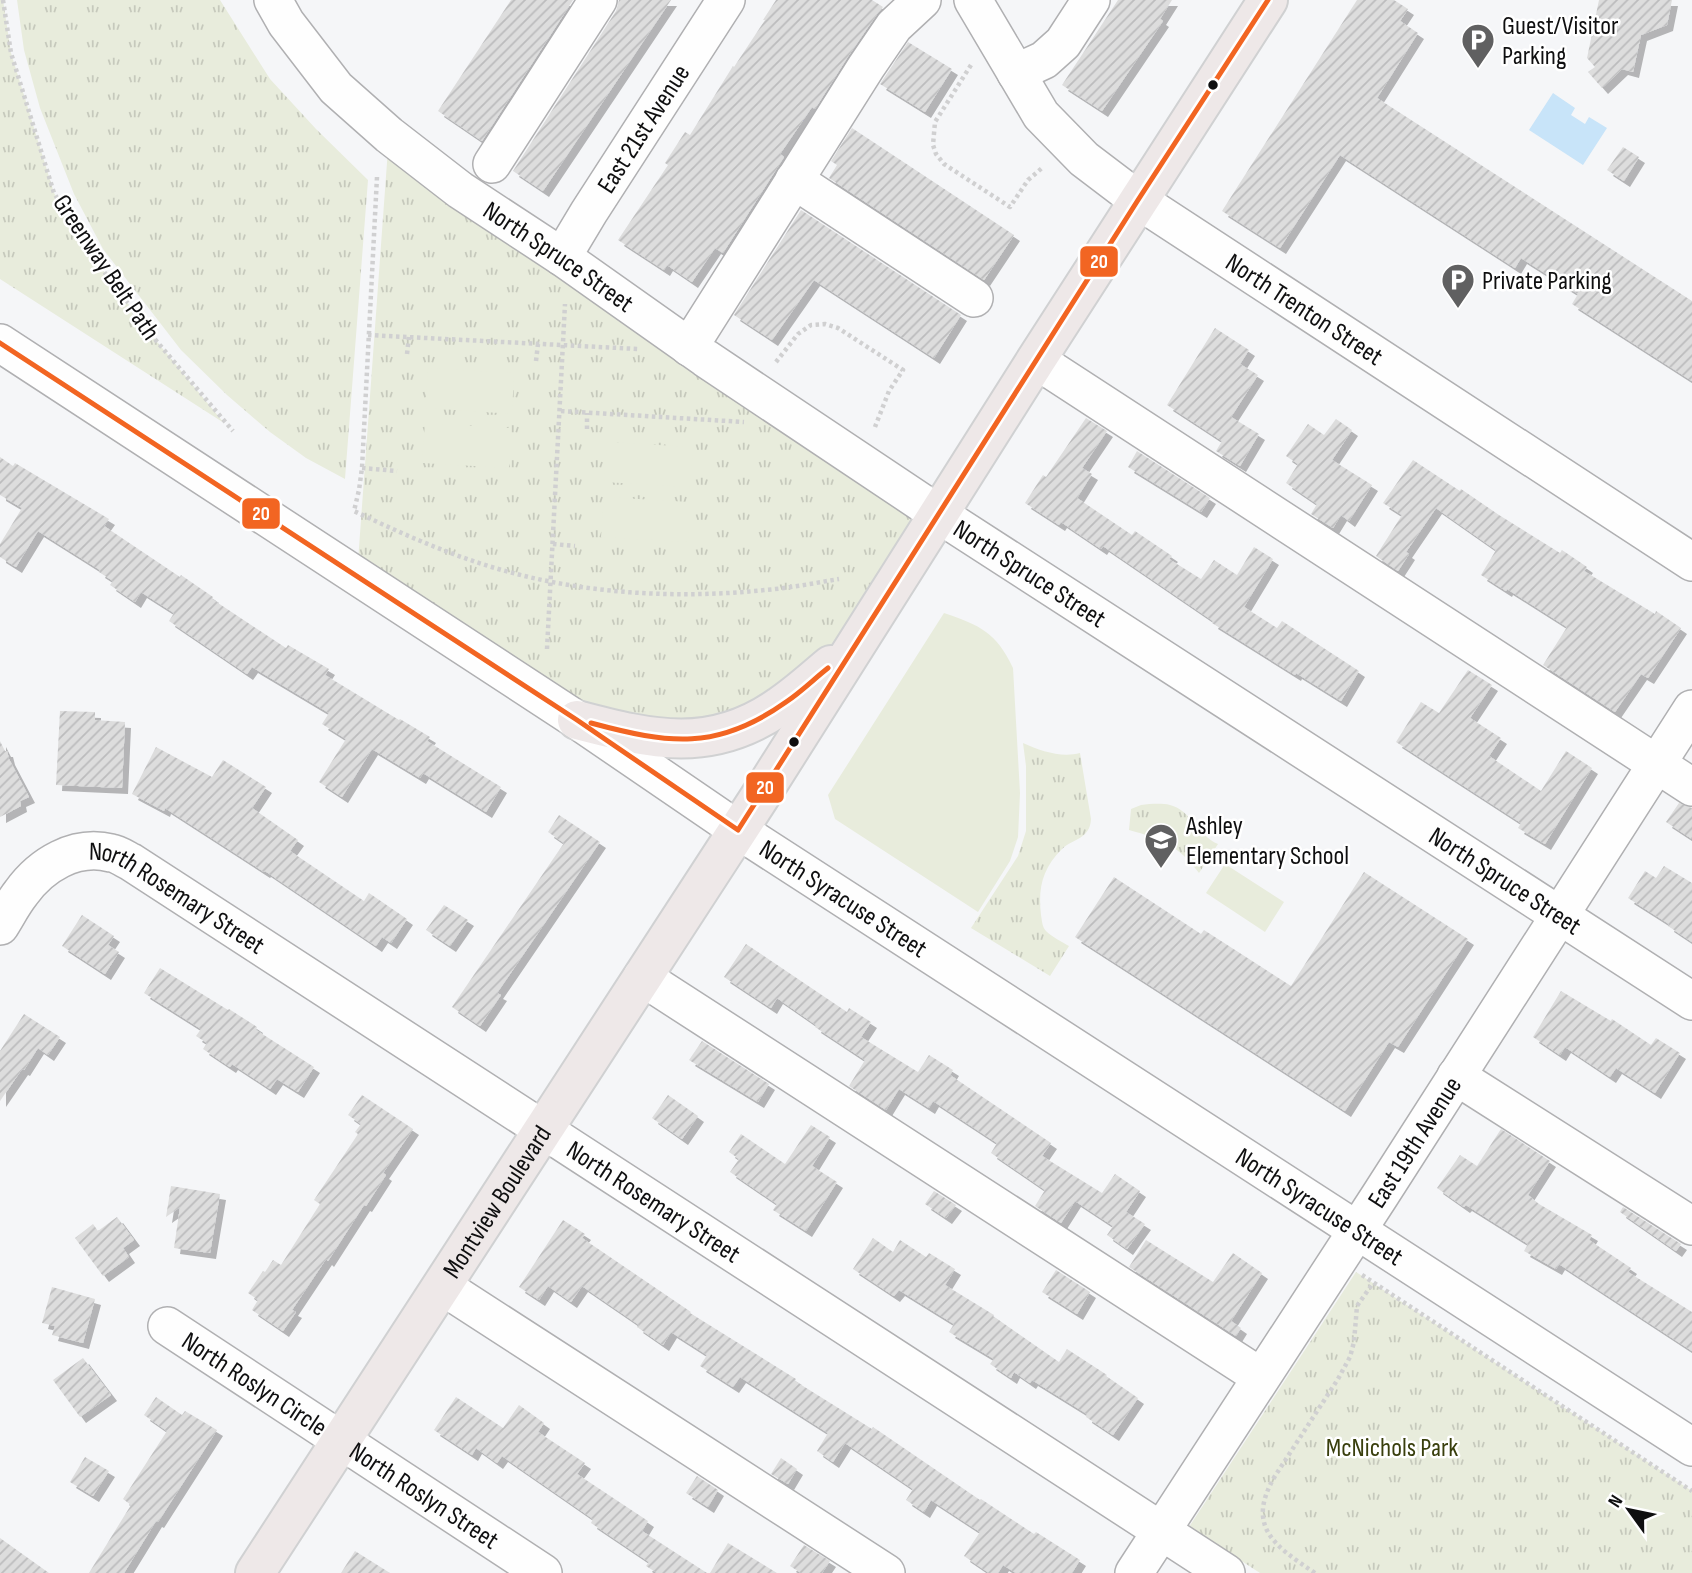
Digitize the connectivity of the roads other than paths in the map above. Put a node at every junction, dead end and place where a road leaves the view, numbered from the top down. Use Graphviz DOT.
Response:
graph roads {
  1 [pos="273,0"];
  2 [pos="598,0"];
  3 [pos="726,0"];
  4 [pos="922,0"];
  5 [pos="973,0"];
  6 [pos="1091,0"];
  7 [pos="1268,0"];
  8 [pos="1016,73"];
  9 [pos="492,164"];
  10 [pos="794,180"];
  11 [pos="1138,200"];
  12 [pos="562,257"];
  13 [pos="974,298"];
  14 [pos="0,343"];
  15 [pos="689,347"];
  16 [pos="1036,360"];
  17 [pos="940,515"];
  18 [pos="1692,562"];
  19 [pos="857,644"];
  20 [pos="1692,709"];
  21 [pos="578,720"];
  22 [pos="1656,764"];
  23 [pos="1692,787"];
  24 [pos="738,830"];
  25 [pos="1560,915"];
  26 [pos="0,926"];
  27 [pos="642,977"];
  28 [pos="1692,1002"];
  29 [pos="1456,1076"];
  30 [pos="542,1130"];
  31 [pos="1692,1226"];
  32 [pos="1357,1229"];
  33 [pos="442,1286"];
  34 [pos="167,1326"];
  35 [pos="1261,1377"];
  36 [pos="341,1441"];
  37 [pos="1692,1447"];
  38 [pos="1161,1531"];
  39 [pos="255,1573"];
  40 [pos="543,1573"];
  41 [pos="886,1573"];
  42 [pos="1134,1573"];
  43 [pos="1226,1573"];
  1 -- 12 [label="street, North Spruce Street"];
  2 -- 9 [label="street"];
  3 -- 12 [label="street, East 21st Avenue"];
  4 -- 10 [label="street"];
  5 -- 8 [label="street, North Trenton Street"];
  6 -- 8 [label="street"];
  7 -- 11 [label="main road, Montview Boulevard"];
  8 -- 11 [label="street, North Trenton Street"];
  10 -- 13 [label="street"];
  10 -- 15 [label="street"];
  11 -- 16 [label="main road, Montview Boulevard"];
  11 -- 18 [label="street, North Trenton Street"];
  12 -- 15 [label="street, North Spruce Street"];
  14 -- 21 [label="street, North Syracuse Street"];
  15 -- 17 [label="street, North Spruce Street"];
  16 -- 17 [label="main road, Montview Boulevard"];
  16 -- 22 [label="street"];
  17 -- 19 [label="main road, Montview Boulevard"];
  17 -- 25 [label="street, North Spruce Street"];
  19 -- 21 [label="main road"];
  19 -- 24 [label="main road, Montview Boulevard"];
  20 -- 22 [label="street, East 19th Avenue"];
  21 -- 24 [label="street, North Syracuse Street"];
  22 -- 23 [label="street"];
  22 -- 25 [label="street, East 19th Avenue"];
  24 -- 27 [label="main road, Montview Boulevard"];
  24 -- 32 [label="street, North Syracuse Street"];
  25 -- 28 [label="street, North Spruce Street"];
  25 -- 29 [label="street, East 19th Avenue"];
  26 -- 30 [label="street, North Rosemary Street"];
  27 -- 30 [label="main road, Montview Boulevard"];
  27 -- 35 [label="street"];
  29 -- 31 [label="street"];
  29 -- 32 [label="street, East 19th Avenue"];
  30 -- 33 [label="main road, Montview Boulevard"];
  30 -- 38 [label="street, North Rosemary Street"];
  32 -- 35 [label="street, East 19th Avenue"];
  32 -- 37 [label="street, North Syracuse Street"];
  33 -- 36 [label="main road, Montview Boulevard"];
  33 -- 41 [label="street"];
  34 -- 36 [label="street, North Roslyn Circle"];
  35 -- 38 [label="street, East 19th Avenue"];
  36 -- 39 [label="main road, Montview Boulevard"];
  36 -- 40 [label="street, North Roslyn Street"];
  38 -- 42 [label="street, East 19th Avenue"];
  38 -- 43 [label="street, North Rosemary Street"];
}
